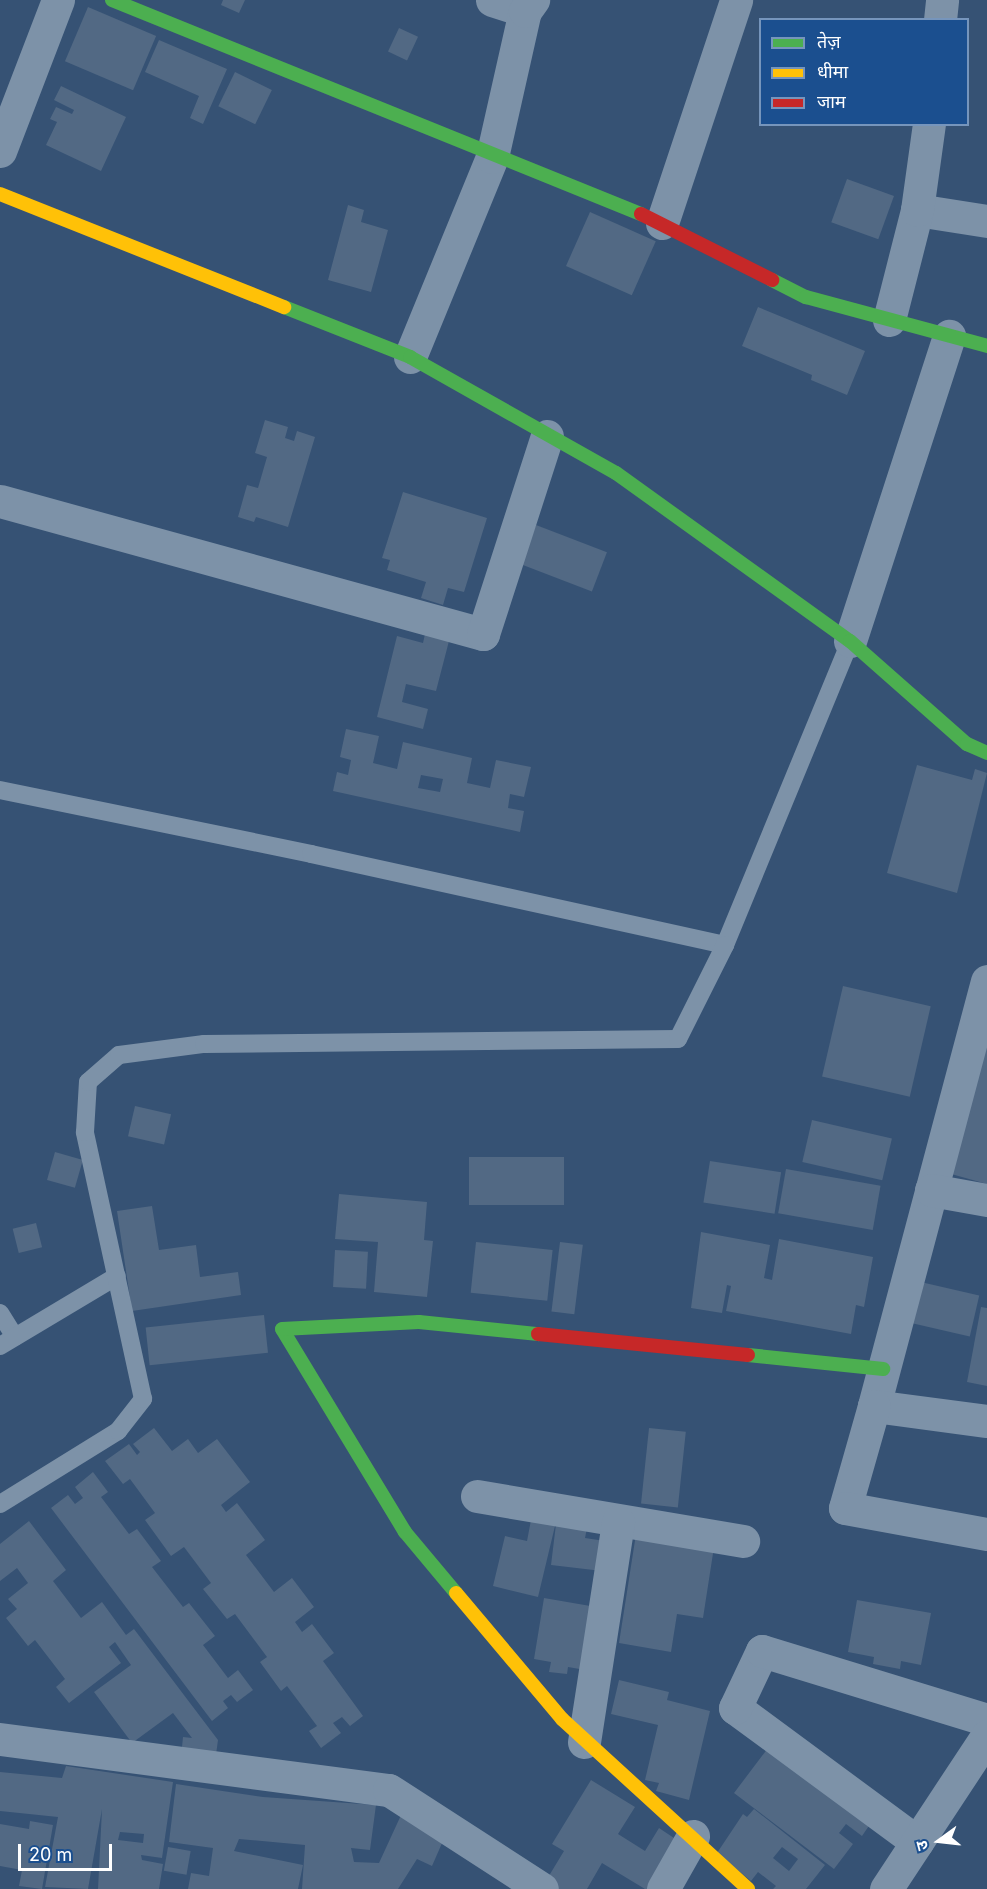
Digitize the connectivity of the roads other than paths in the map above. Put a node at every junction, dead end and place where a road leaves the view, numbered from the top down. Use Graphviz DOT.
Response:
graph roads {
  1 [pos="58,0"];
  2 [pos="112,0"];
  3 [pos="492,0"];
  4 [pos="736,0"];
  5 [pos="942,0"];
  6 [pos="529,6"];
  7 [pos="940,18"];
  8 [pos="929,126"];
  9 [pos="0,151"];
  10 [pos="492,157"];
  11 [pos="0,194"];
  12 [pos="917,210"];
  13 [pos="987,221"];
  14 [pos="662,223"];
  15 [pos="889,320"];
  16 [pos="949,336"];
  17 [pos="987,346"];
  18 [pos="410,357"];
  19 [pos="547,436"];
  20 [pos="0,501"];
  21 [pos="850,641"];
  22 [pos="987,753"];
  23 [pos="0,790"];
  24 [pos="725,945"];
  25 [pos="987,981"];
  26 [pos="931,1190"];
  27 [pos="987,1200"];
  28 [pos="117,1276"];
  29 [pos="0,1313"];
  30 [pos="8,1341"];
  31 [pos="884,1369"];
  32 [pos="874,1406"];
  33 [pos="987,1421"];
  34 [pos="477,1496"];
  35 [pos="0,1504"];
  36 [pos="618,1522"];
  37 [pos="987,1534"];
  38 [pos="743,1541"];
  39 [pos="987,1720"];
  40 [pos="987,1736"];
  41 [pos="0,1739"];
  42 [pos="584,1742"];
  43 [pos="693,1836"];
  44 [pos="917,1842"];
  45 [pos="542,1889"];
  46 [pos="663,1889"];
  47 [pos="748,1889"];
  48 [pos="886,1889"];
  1 -- 9 [label="street"];
  2 -- 10 [label="street"];
  3 -- 6 [label="street"];
  4 -- 14 [label="street"];
  5 -- 7 [label="street"];
  6 -- 10 [label="street"];
  8 -- 12 [label="street"];
  10 -- 14 [label="street"];
  10 -- 18 [label="street"];
  11 -- 18 [label="street"];
  12 -- 13 [label="street"];
  12 -- 15 [label="street"];
  14 -- 15 [label="street"];
  15 -- 16 [label="street"];
  16 -- 17 [label="street"];
  16 -- 21 [label="street"];
  18 -- 19 [label="street"];
  19 -- 20 [label="street"];
  19 -- 21 [label="street"];
  21 -- 22 [label="street"];
  21 -- 24 [label="lane"];
  23 -- 24 [label="lane"];
  24 -- 28 [label="lane"];
  25 -- 26 [label="street"];
  26 -- 27 [label="street"];
  26 -- 31 [label="street"];
  28 -- 30 [label="lane"];
  28 -- 35 [label="lane"];
  29 -- 30 [label="lane"];
  31 -- 32 [label="street"];
  31 -- 42 [label="street"];
  32 -- 33 [label="street"];
  32 -- 37 [label="street"];
  34 -- 36 [label="street"];
  36 -- 38 [label="street"];
  36 -- 42 [label="street"];
  39 -- 44 [label="street"];
  40 -- 44 [label="street"];
  41 -- 45 [label="street"];
  42 -- 43 [label="street"];
  43 -- 46 [label="street"];
  43 -- 47 [label="street"];
  44 -- 48 [label="street"];
}
